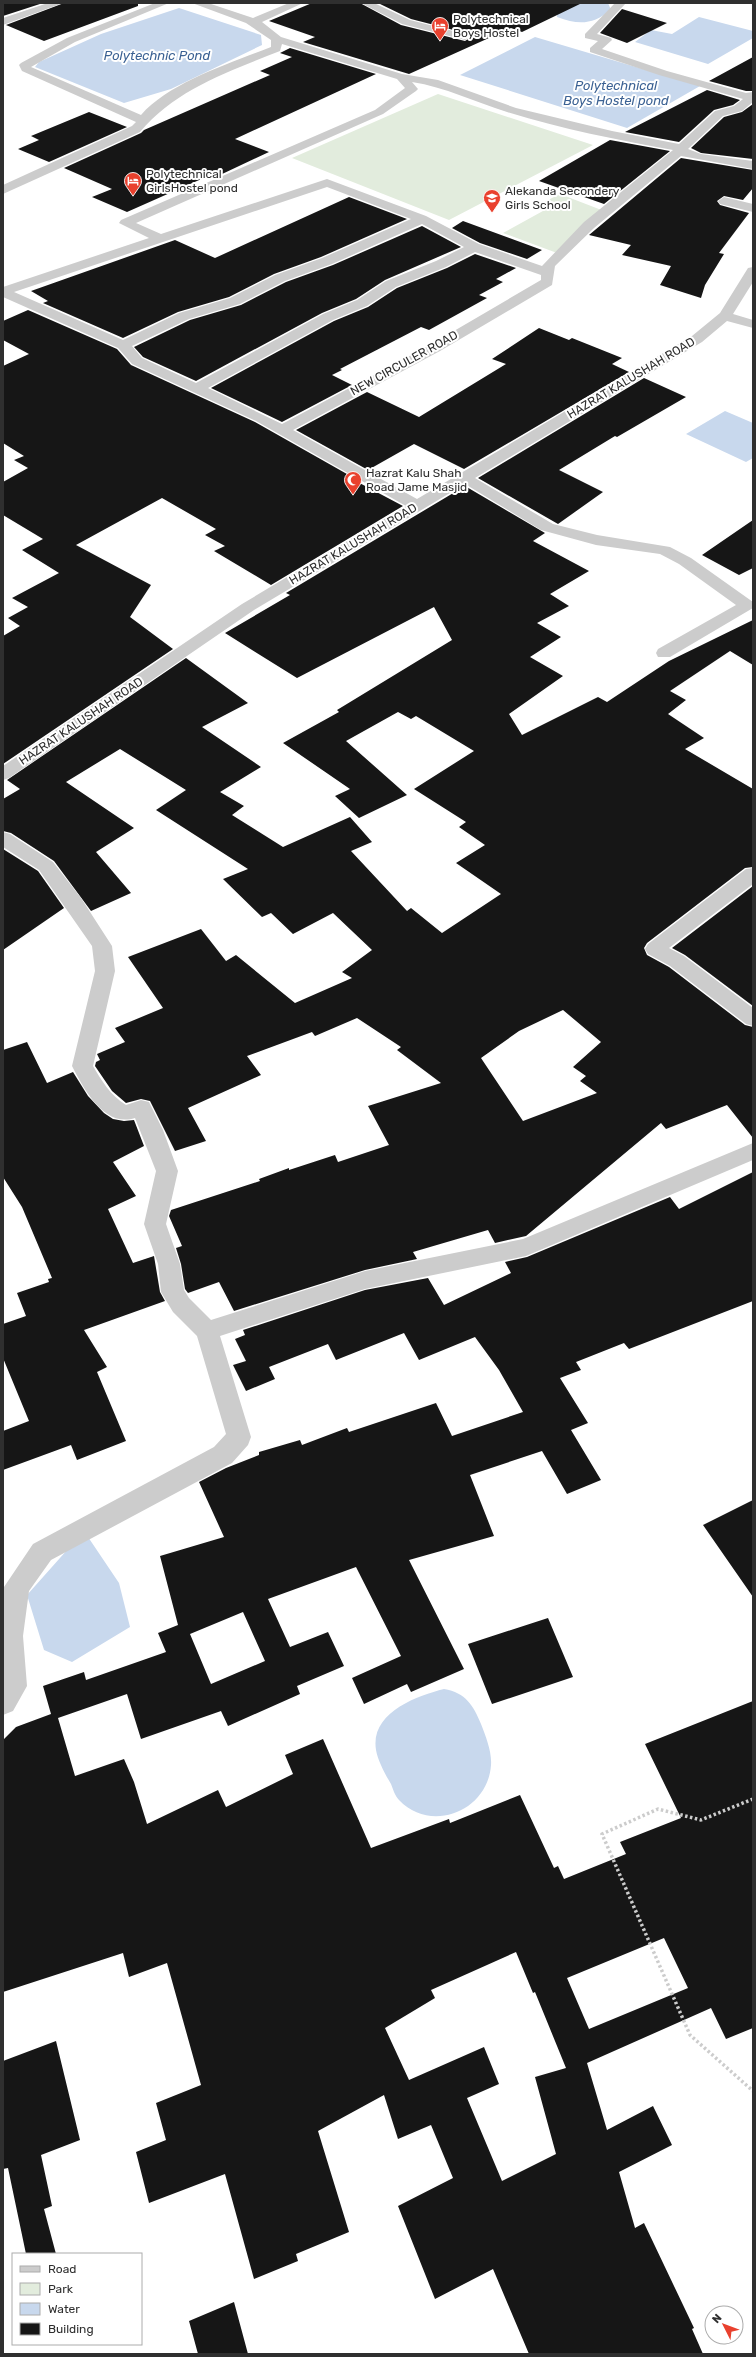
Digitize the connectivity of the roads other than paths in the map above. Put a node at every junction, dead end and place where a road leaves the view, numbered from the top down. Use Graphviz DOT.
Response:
graph roads {
  1 [pos="58,3"];
  2 [pos="164,3"];
  3 [pos="197,3"];
  4 [pos="298,3"];
  5 [pos="366,3"];
  6 [pos="621,3"];
  7 [pos="3,22"];
  8 [pos="253,22"];
  9 [pos="465,38"];
  10 [pos="277,39"];
  11 [pos="401,77"];
  12 [pos="749,96"];
  13 [pos="142,120"];
  14 [pos="681,148"];
  15 [pos="753,166"];
  16 [pos="3,190"];
  17 [pos="724,201"];
  18 [pos="753,208"];
  19 [pos="422,219"];
  20 [pos="160,238"];
  21 [pos="474,247"];
  22 [pos="753,271"];
  23 [pos="549,273"];
  24 [pos="3,291"];
  25 [pos="725,316"];
  26 [pos="753,324"];
  27 [pos="123,345"];
  28 [pos="197,388"];
  29 [pos="282,430"];
  30 [pos="465,478"];
  31 [pos="418,506"];
  32 [pos="750,607"];
  33 [pos="664,653"];
  34 [pos="3,774"];
  35 [pos="3,838"];
  36 [pos="753,874"];
  37 [pos="753,1019"];
  38 [pos="753,1151"];
  39 [pos="207,1331"];
  40 [pos="3,1702"];
  1 -- 7 [label="street"];
  2 -- 13 [label="street"];
  3 -- 8 [label="street"];
  4 -- 8 [label="street"];
  5 -- 9 [label="street"];
  6 -- 12 [label="street"];
  8 -- 10 [label="street"];
  10 -- 11 [label="street"];
  10 -- 13 [label="street"];
  11 -- 14 [label="street"];
  11 -- 20 [label="street"];
  12 -- 14 [label="street, NEW CIRCULER ROAD"];
  13 -- 16 [label="street"];
  14 -- 15 [label="street"];
  14 -- 23 [label="street, NEW CIRCULER ROAD"];
  17 -- 18 [label="street"];
  19 -- 20 [label="street"];
  19 -- 21 [label="street"];
  19 -- 27 [label="street"];
  20 -- 24 [label="street"];
  21 -- 23 [label="street"];
  21 -- 28 [label="street"];
  22 -- 25 [label="street, HAZRAT KALUSHAH ROAD"];
  23 -- 29 [label="street, NEW CIRCULER ROAD"];
  24 -- 27 [label="street"];
  25 -- 26 [label="street"];
  25 -- 30 [label="street, HAZRAT KALUSHAH ROAD"];
  27 -- 28 [label="street"];
  28 -- 29 [label="street"];
  29 -- 31 [label="street"];
  30 -- 31 [label="street, HAZRAT KALUSHAH ROAD"];
  30 -- 32 [label="street"];
  31 -- 34 [label="street, HAZRAT KALUSHAH ROAD"];
  32 -- 33 [label="street"];
  35 -- 39 [label="street"];
  36 -- 37 [label="street"];
  38 -- 39 [label="street"];
  39 -- 40 [label="street"];
}
